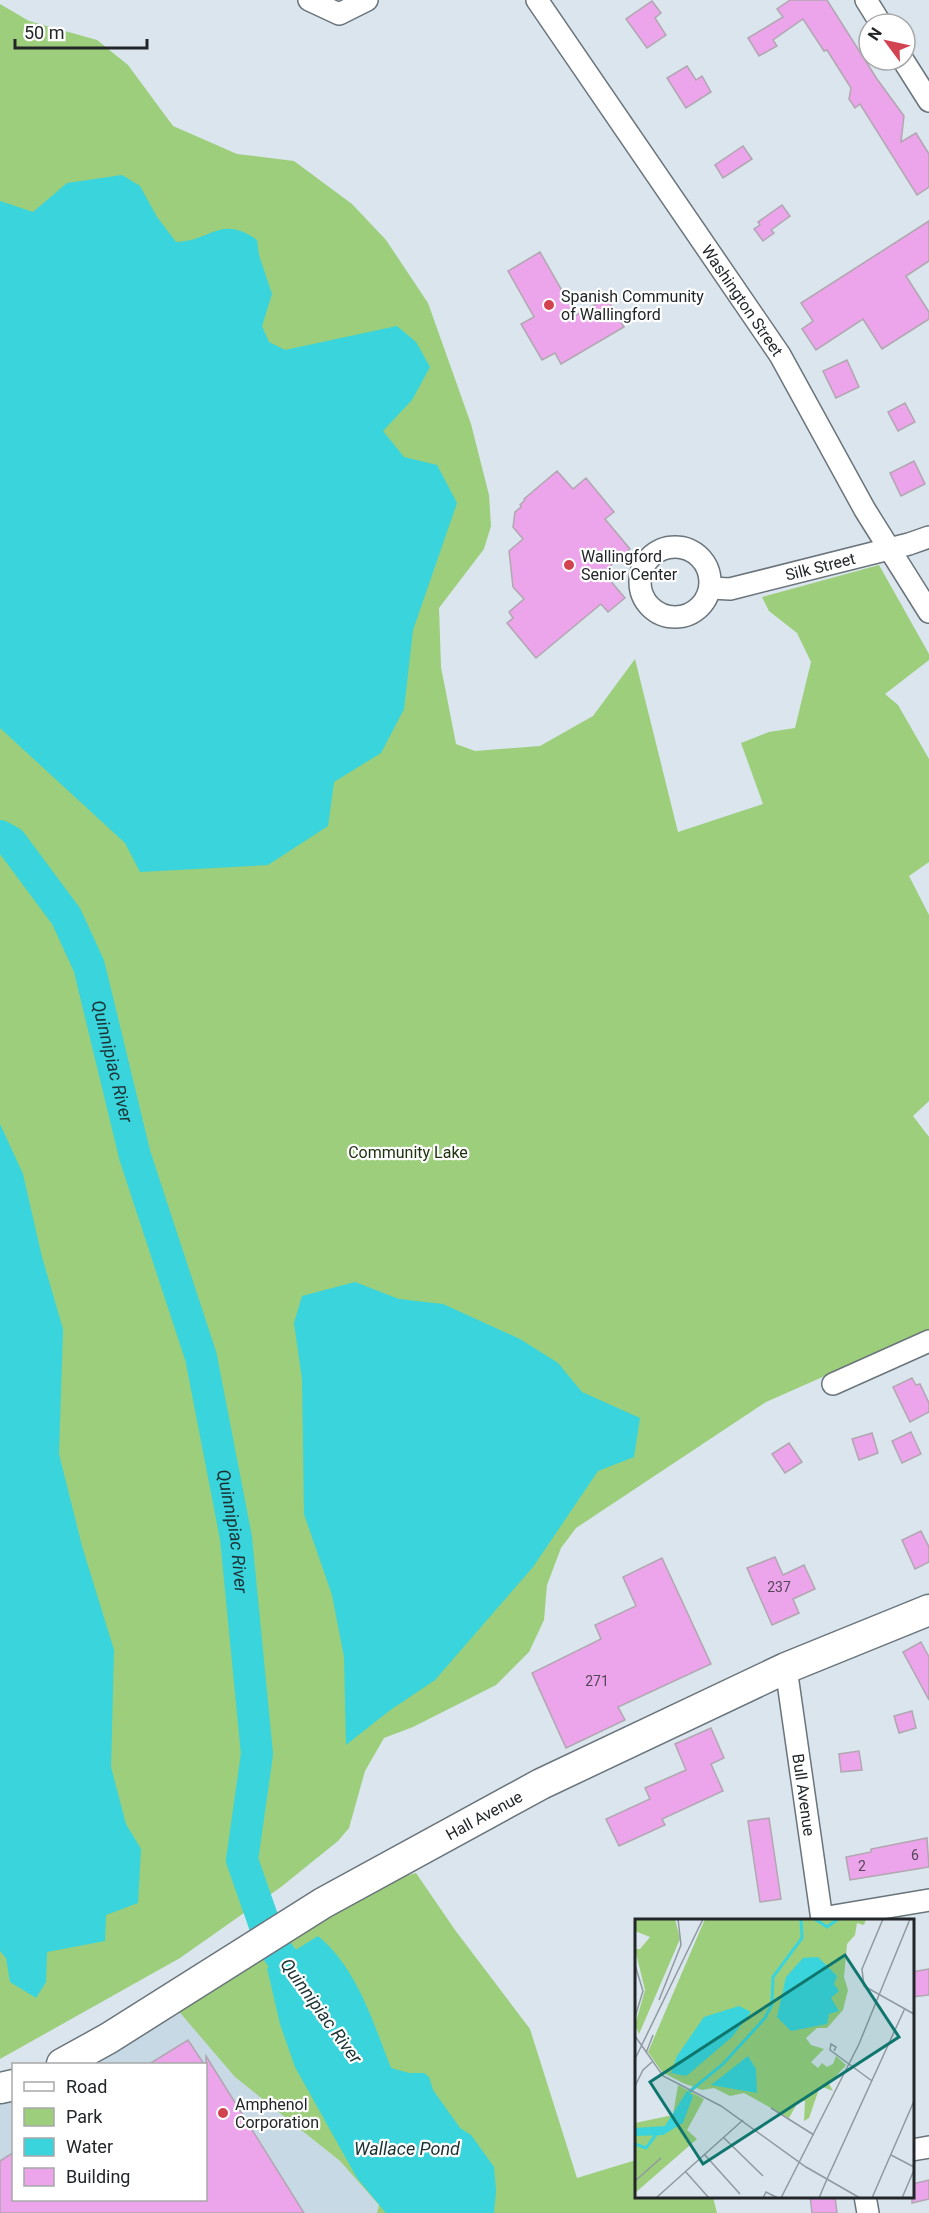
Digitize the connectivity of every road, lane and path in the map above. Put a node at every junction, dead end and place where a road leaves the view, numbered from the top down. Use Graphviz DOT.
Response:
graph roads {
  1 [pos="309,0"];
  2 [pos="367,0"];
  3 [pos="537,0"];
  4 [pos="911,72"];
  5 [pos="929,101"];
  6 [pos="929,537"];
  7 [pos="890,549"];
  8 [pos="711,588"];
  9 [pos="929,612"];
  10 [pos="929,1341"];
  11 [pos="833,1384"];
  12 [pos="929,1610"];
  13 [pos="786,1668"];
  14 [pos="929,1900"];
  15 [pos="822,1919"];
  16 [pos="64,2063"];
  17 [pos="929,2147"];
  18 [pos="914,2150"];
  19 [pos="865,2198"];
  20 [pos="868,2213"];
  1 -- 2 [label="street"];
  3 -- 7 [label="street, Washington Street"];
  4 -- 5 [label="street"];
  6 -- 7 [label="street, Silk Street"];
  7 -- 8 [label="street, Silk Street"];
  7 -- 9 [label="street, Washington Street"];
  10 -- 11 [label="street"];
  12 -- 13 [label="main road, Hall Avenue"];
  13 -- 15 [label="street, Bull Avenue"];
  13 -- 16 [label="main road, Hall Avenue"];
  14 -- 15 [label="street"];
  17 -- 18 [label="street"];
  19 -- 20 [label="street"];
}
